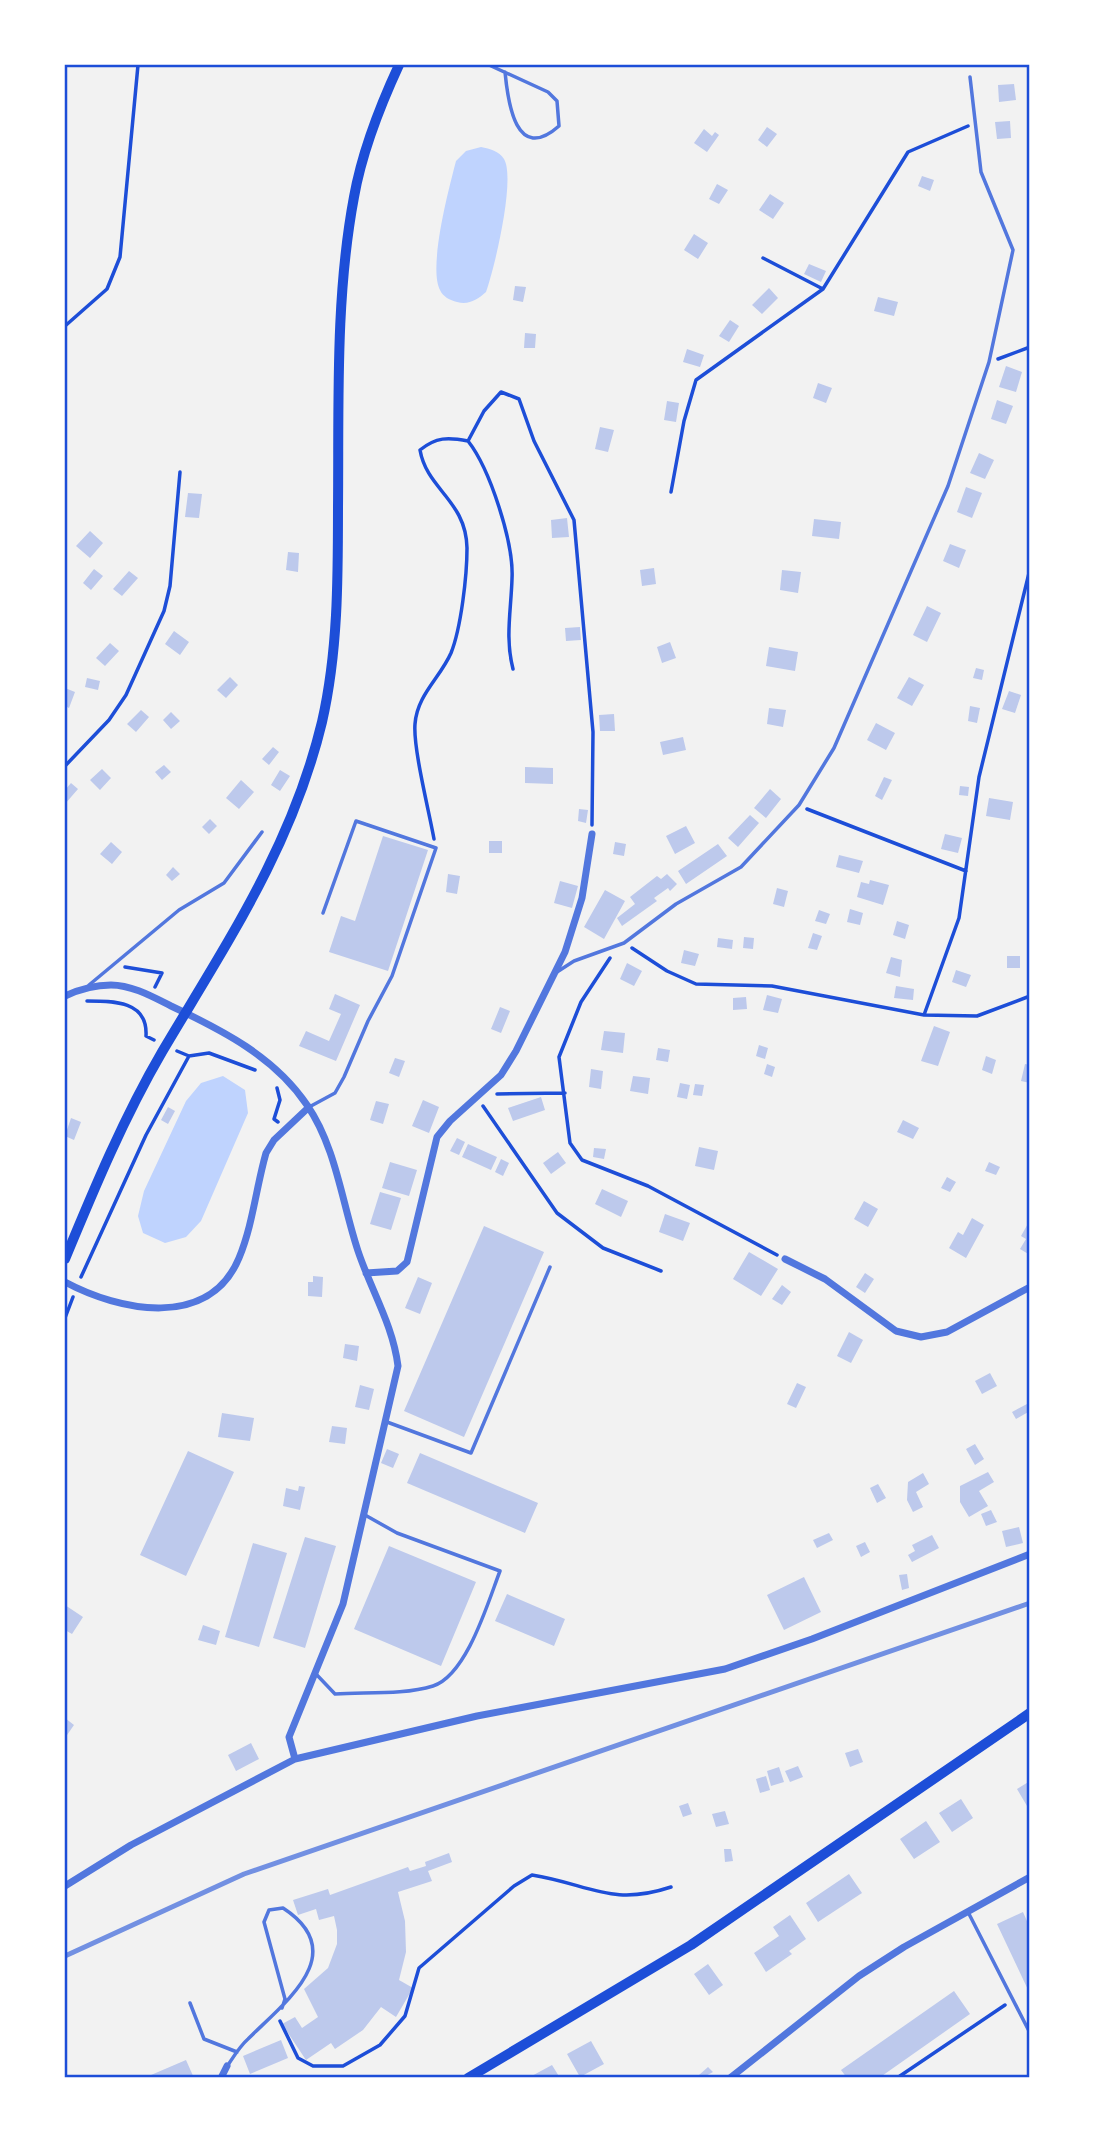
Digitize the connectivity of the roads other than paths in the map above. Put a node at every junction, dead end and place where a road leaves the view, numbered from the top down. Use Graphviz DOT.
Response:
graph roads {
  1 [pos="399,65"];
  2 [pos="489,65"];
  3 [pos="505,72"];
  4 [pos="970,77"];
  5 [pos="262,832"];
  6 [pos="592,834"];
  7 [pos="323,913"];
  8 [pos="555,974"];
  9 [pos="87,987"];
  10 [pos="65,996"];
  11 [pos="186,1013"];
  12 [pos="309,1107"];
  13 [pos="65,1259"];
  14 [pos="785,1259"];
  15 [pos="550,1267"];
  16 [pos="366,1272"];
  17 [pos="65,1282"];
  18 [pos="1030,1287"];
  19 [pos="385,1421"];
  20 [pos="363,1514"];
  21 [pos="1029,1555"];
  22 [pos="314,1672"];
  23 [pos="1030,1713"];
  24 [pos="295,1759"];
  25 [pos="1030,1877"];
  26 [pos="65,1886"];
  27 [pos="967,1910"];
  28 [pos="190,2003"];
  29 [pos="282,2008"];
  30 [pos="1030,2034"];
  31 [pos="237,2052"];
  32 [pos="227,2066"];
  33 [pos="220,2078"];
  34 [pos="468,2078"];
  35 [pos="730,2078"];
  1 -- 11 [label="main road"];
  2 -- 3 [label="lane"];
  3 -- 3 [label="lane"];
  4 -- 8 [label="lane"];
  5 -- 9 [label="lane"];
  6 -- 8 [label="street"];
  7 -- 12 [label="lane"];
  8 -- 16 [label="street"];
  9 -- 10 [label="street"];
  9 -- 11 [label="street"];
  11 -- 12 [label="street"];
  11 -- 13 [label="main road"];
  12 -- 16 [label="street"];
  12 -- 17 [label="street"];
  14 -- 18 [label="street"];
  15 -- 19 [label="lane"];
  16 -- 19 [label="street"];
  19 -- 20 [label="street"];
  20 -- 22 [label="street"];
  20 -- 22 [label="lane"];
  21 -- 24 [label="street"];
  22 -- 24 [label="street"];
  23 -- 34 [label="main road"];
  24 -- 26 [label="street"];
  25 -- 27 [label="street"];
  27 -- 30 [label="lane"];
  27 -- 35 [label="street"];
  28 -- 31 [label="lane"];
  29 -- 29 [label="lane"];
  29 -- 31 [label="lane"];
  31 -- 32 [label="lane"];
  32 -- 33 [label="street"];
}
